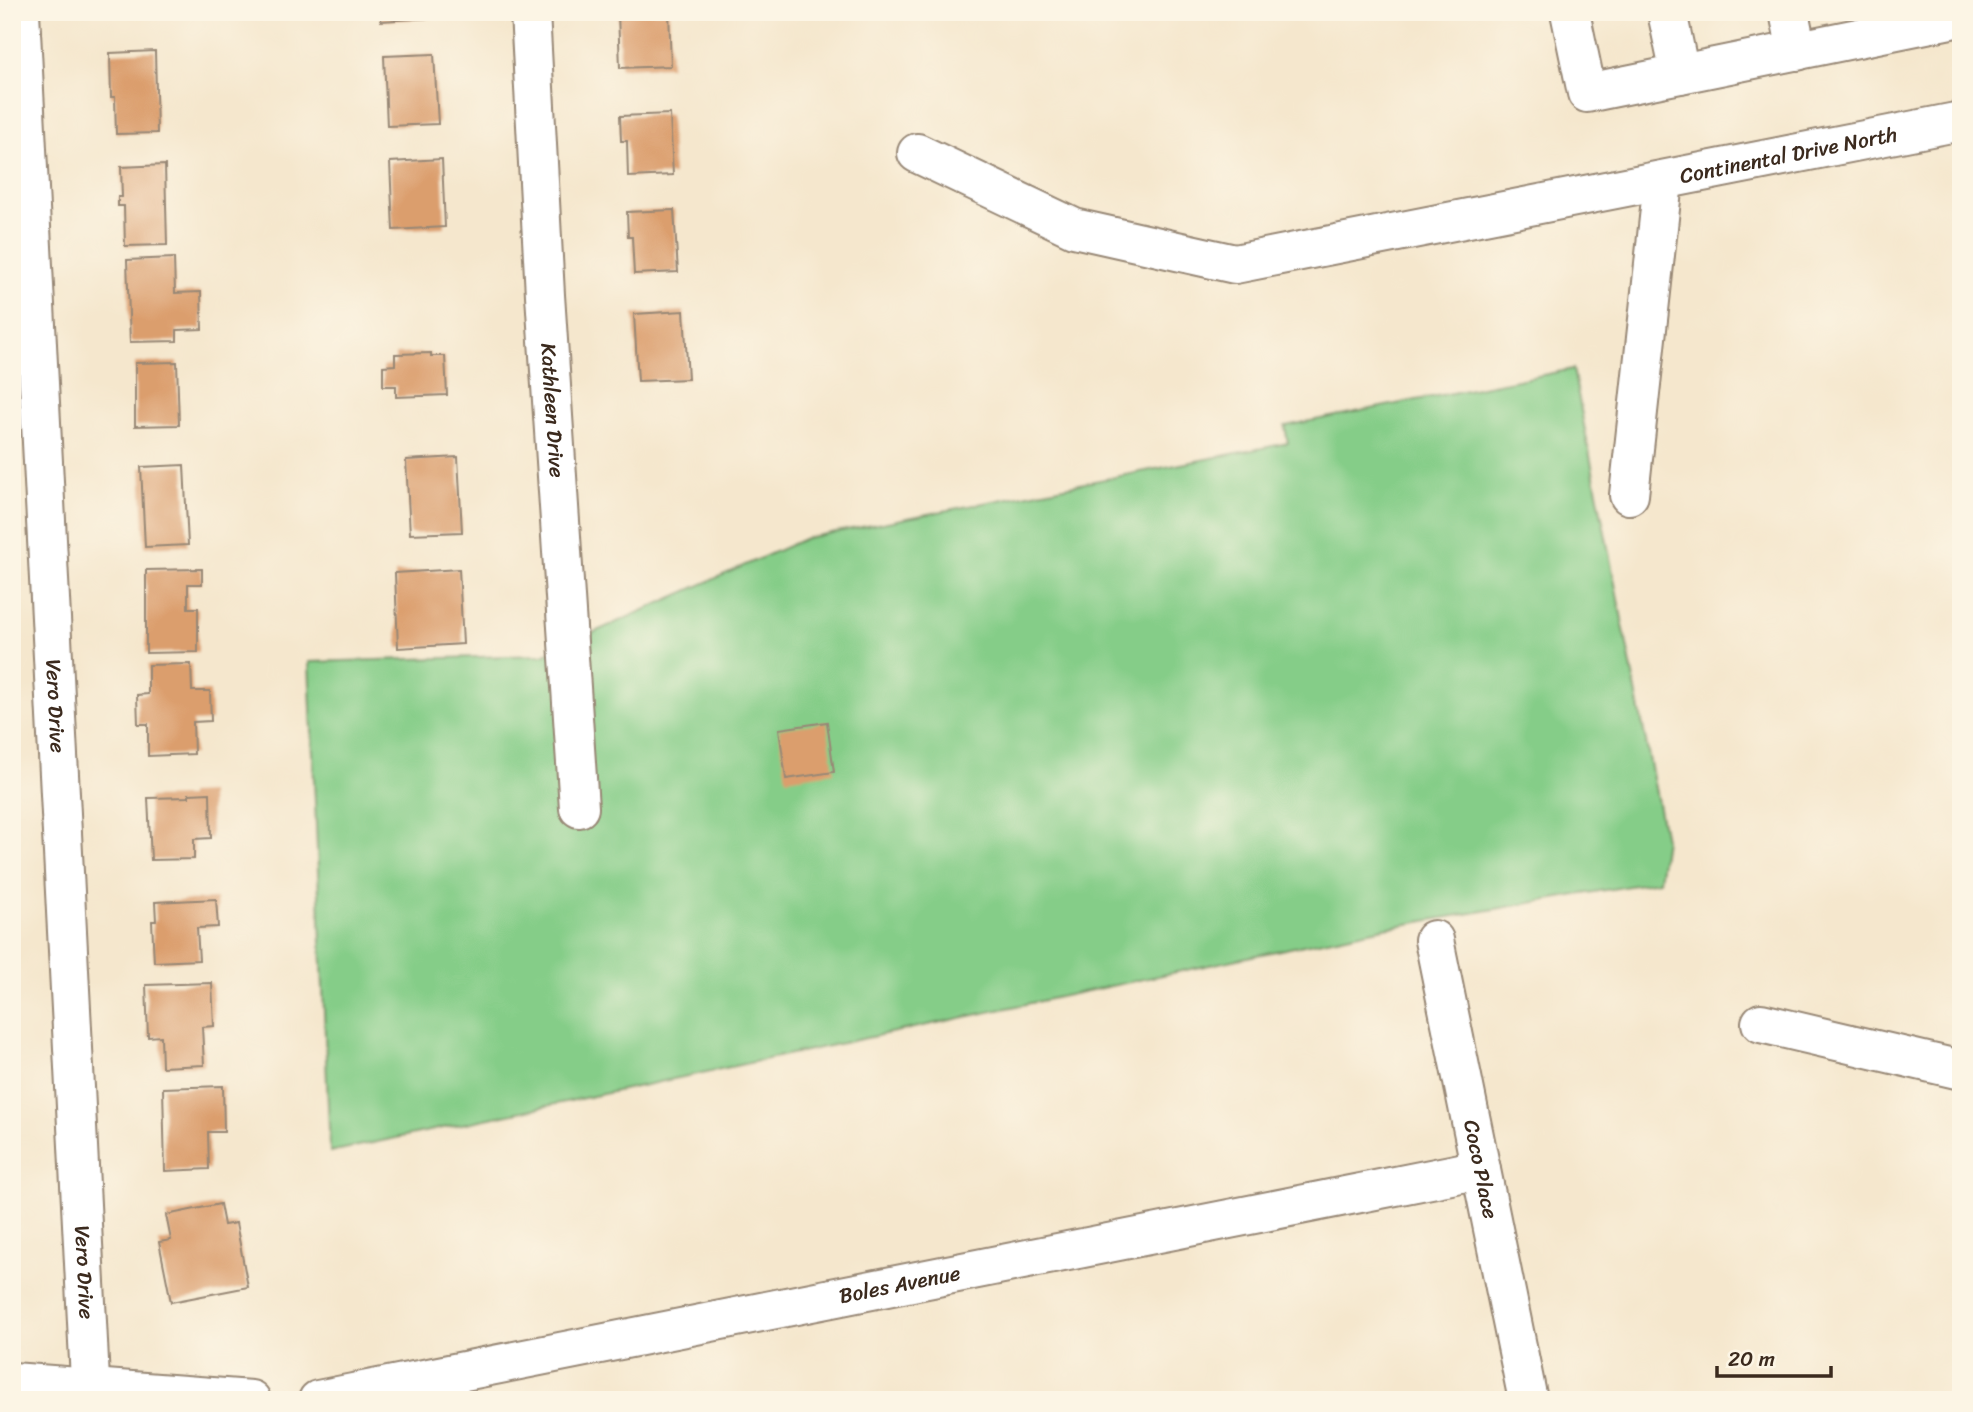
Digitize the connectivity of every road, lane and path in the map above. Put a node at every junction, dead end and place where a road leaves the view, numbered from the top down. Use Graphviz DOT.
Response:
graph roads {
  1 [pos="20,12"];
  2 [pos="530,12"];
  3 [pos="1570,12"];
  4 [pos="1667,12"];
  5 [pos="1790,12"];
  6 [pos="1961,17"];
  7 [pos="1797,51"];
  8 [pos="1680,74"];
  9 [pos="1961,121"];
  10 [pos="917,153"];
  11 [pos="1663,181"];
  12 [pos="1629,495"];
  13 [pos="579,808"];
  14 [pos="1434,940"];
  15 [pos="1761,1023"];
  16 [pos="1961,1070"];
  17 [pos="1481,1169"];
  18 [pos="12,1382"];
  19 [pos="90,1393"];
  20 [pos="251,1400"];
  21 [pos="318,1400"];
  22 [pos="1528,1400"];
  1 -- 19 [label="street, Vero Drive"];
  2 -- 13 [label="street, Kathleen Drive"];
  3 -- 8 [label="street"];
  4 -- 8 [label="street"];
  5 -- 7 [label="street"];
  6 -- 7 [label="street"];
  7 -- 8 [label="street"];
  9 -- 11 [label="street, Continental Drive North"];
  10 -- 11 [label="street, Continental Drive North"];
  11 -- 12 [label="street"];
  14 -- 17 [label="street, Coco Place"];
  15 -- 16 [label="street"];
  17 -- 21 [label="street, Boles Avenue"];
  17 -- 22 [label="street, Coco Place"];
  18 -- 19 [label="street"];
  19 -- 20 [label="street"];
}
